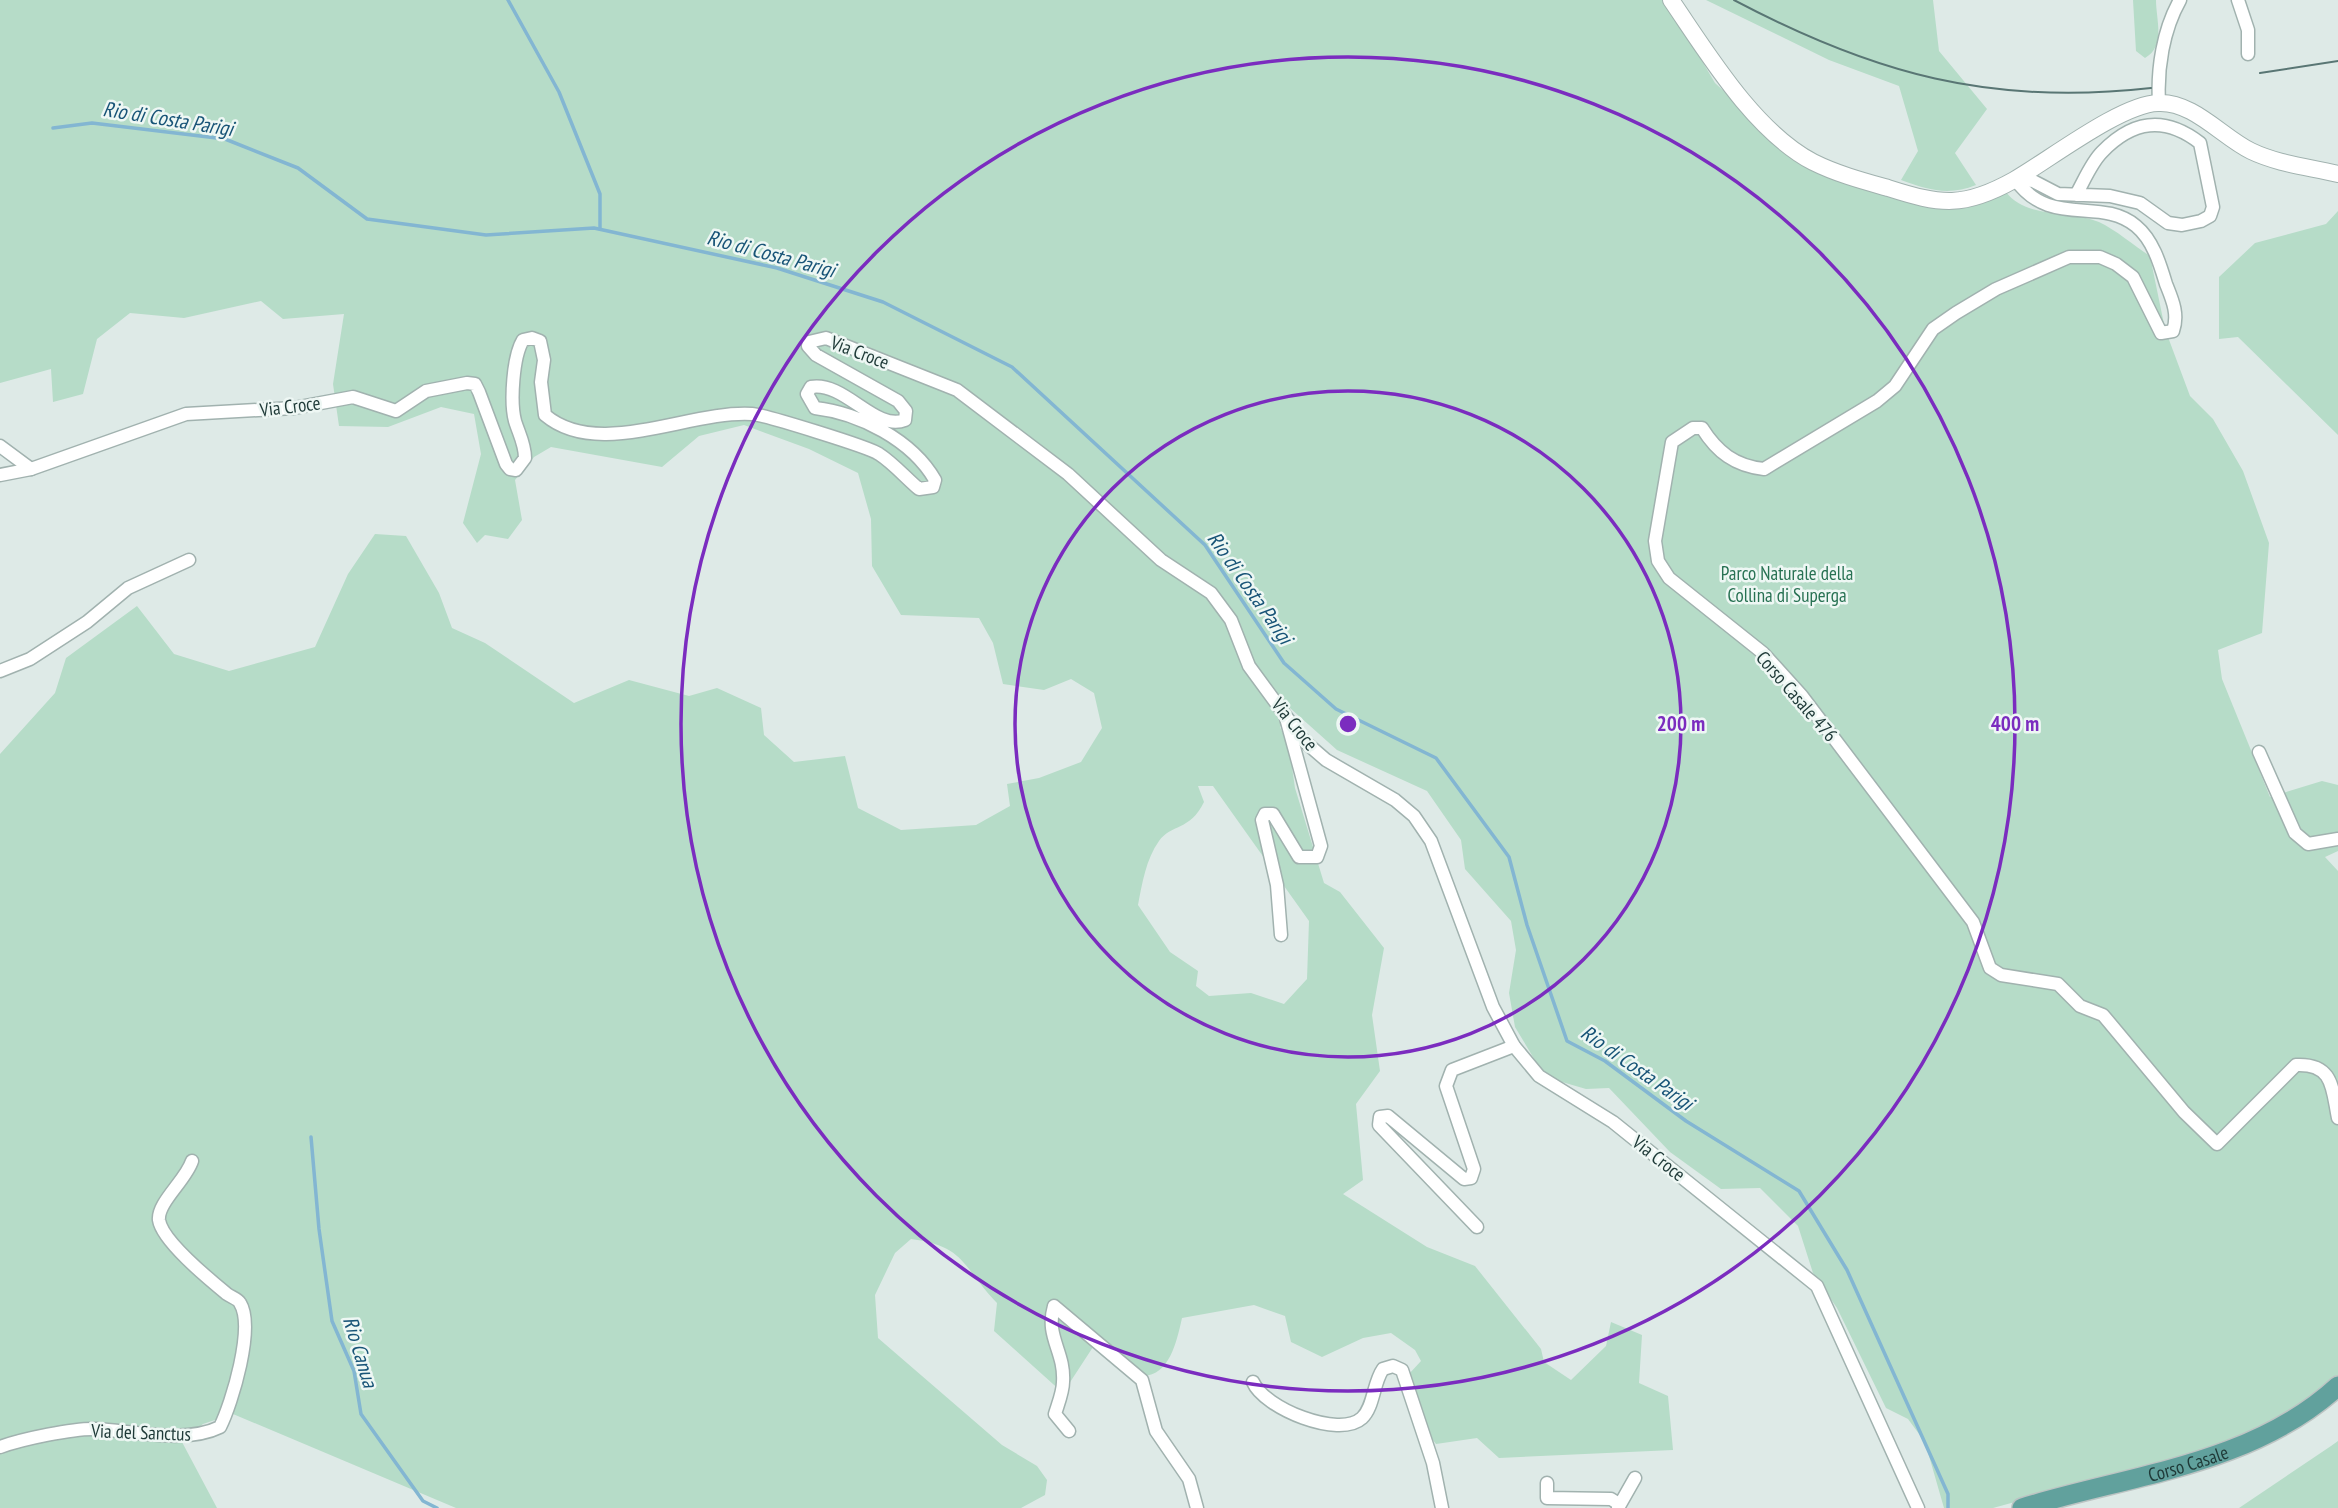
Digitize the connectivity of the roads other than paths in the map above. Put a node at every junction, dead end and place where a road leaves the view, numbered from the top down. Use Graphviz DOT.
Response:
graph roads {
  1 [pos="1671,0"];
  2 [pos="2180,0"];
  3 [pos="2238,0"];
  4 [pos="2248,54"];
  5 [pos="2159,102"];
  6 [pos="2338,174"];
  7 [pos="2015,179"];
  8 [pos="2076,195"];
  9 [pos="0,446"];
  10 [pos="31,469"];
  11 [pos="0,475"];
  12 [pos="189,560"];
  13 [pos="0,671"];
  14 [pos="1286,714"];
  15 [pos="2259,752"];
  16 [pos="2338,839"];
  17 [pos="1281,935"];
  18 [pos="1514,1046"];
  19 [pos="2338,1118"];
  20 [pos="192,1161"];
  21 [pos="1477,1227"];
  22 [pos="1253,1382"];
  23 [pos="2338,1386"];
  24 [pos="1069,1431"];
  25 [pos="0,1447"];
  26 [pos="1635,1478"];
  27 [pos="1547,1483"];
  28 [pos="1192,1506"];
  29 [pos="1618,1506"];
  30 [pos="1442,1508"];
  31 [pos="1918,1508"];
  32 [pos="2022,1508"];
  1 -- 7 [label="street"];
  2 -- 5 [label="street"];
  3 -- 4 [label="street"];
  5 -- 6 [label="street"];
  5 -- 7 [label="street"];
  7 -- 8 [label="street"];
  7 -- 19 [label="street, Corso Casale 476"];
  8 -- 8 [label="street"];
  9 -- 10 [label="street"];
  10 -- 11 [label="street, Via Croce"];
  10 -- 14 [label="street, Via Croce"];
  12 -- 13 [label="street"];
  14 -- 17 [label="street"];
  14 -- 18 [label="street, Via Croce"];
  15 -- 16 [label="street"];
  18 -- 21 [label="street"];
  18 -- 31 [label="street, Via Croce"];
  20 -- 25 [label="street, Via del Sanctus"];
  22 -- 30 [label="street"];
  23 -- 32 [label="main road, Corso Casale"];
  24 -- 28 [label="street"];
  26 -- 29 [label="street"];
  27 -- 29 [label="street"];
}
